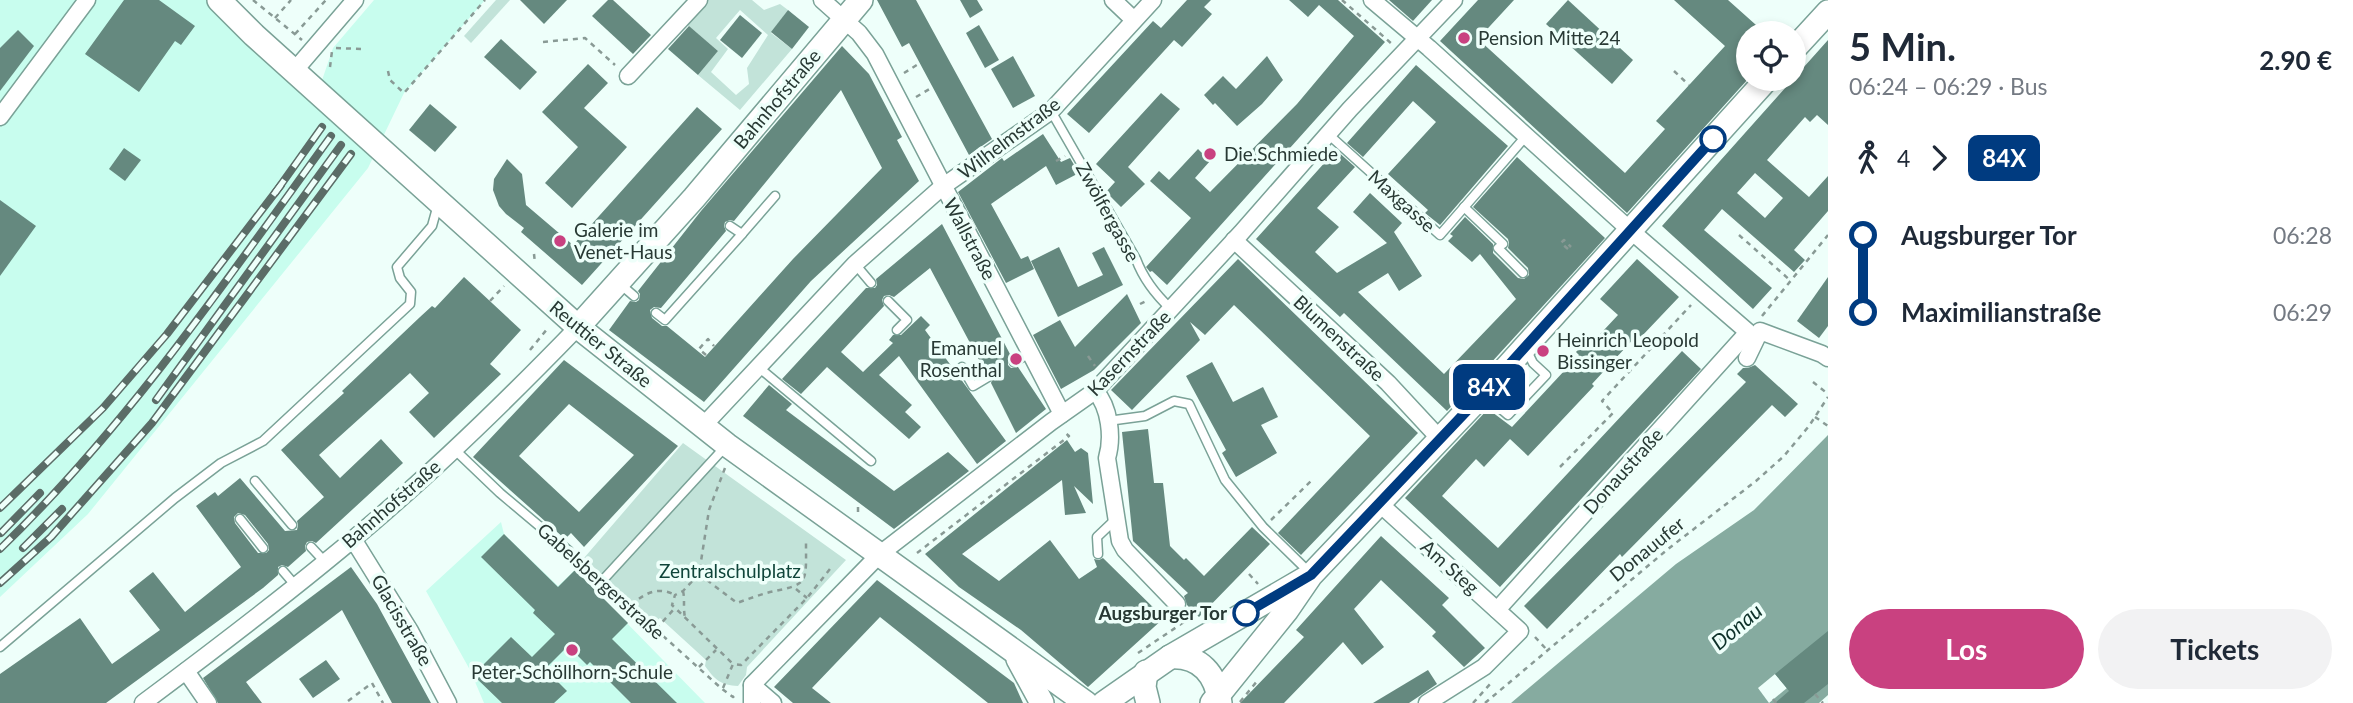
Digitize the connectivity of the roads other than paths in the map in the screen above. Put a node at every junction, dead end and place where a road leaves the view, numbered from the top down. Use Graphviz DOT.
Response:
graph roads {
  1 [pos="87,0"];
  2 [pos="219,0"];
  3 [pos="355,0"];
  4 [pos="699,0"];
  5 [pos="822,0"];
  6 [pos="861,0"];
  7 [pos="1112,0"];
  8 [pos="1153,0"];
  9 [pos="1372,0"];
  10 [pos="1454,0"];
  11 [pos="1828,12"];
  12 [pos="844,19"];
  13 [pos="1134,20"];
  14 [pos="1806,36"];
  15 [pos="1417,38"];
  16 [pos="295,70"];
  17 [pos="628,76"];
  18 [pos="1756,91"];
  19 [pos="1051,111"];
  20 [pos="0,117"];
  21 [pos="1328,134"];
  22 [pos="1528,135"];
  23 [pos="942,187"];
  24 [pos="433,195"];
  25 [pos="775,196"];
  26 [pos="1464,207"];
  27 [pos="465,224"];
  28 [pos="432,226"];
  29 [pos="730,226"];
  30 [pos="1630,230"];
  31 [pos="742,234"];
  32 [pos="1234,240"];
  33 [pos="855,264"];
  34 [pos="1523,273"];
  35 [pos="870,283"];
  36 [pos="888,302"];
  37 [pos="1171,309"];
  38 [pos="656,313"];
  39 [pos="578,327"];
  40 [pos="897,330"];
  41 [pos="1525,346"];
  42 [pos="1030,353"];
  43 [pos="1825,353"];
  44 [pos="1747,358"];
  45 [pos="1014,362"];
  46 [pos="757,366"];
  47 [pos="962,367"];
  48 [pos="988,377"];
  49 [pos="1095,391"];
  50 [pos="1479,398"];
  51 [pos="1062,414"];
  52 [pos="1108,421"];
  53 [pos="703,426"];
  54 [pos="1440,439"];
  55 [pos="454,449"];
  56 [pos="726,456"];
  57 [pos="871,461"];
  58 [pos="255,481"];
  59 [pos="1380,503"];
  60 [pos="1117,517"];
  61 [pos="240,519"];
  62 [pos="292,525"];
  63 [pos="353,539"];
  64 [pos="311,547"];
  65 [pos="263,548"];
  66 [pos="569,551"];
  67 [pos="880,554"];
  68 [pos="1098,554"];
  69 [pos="324,562"];
  70 [pos="283,571"];
  71 [pos="1311,575"];
  72 [pos="602,581"];
  73 [pos="295,585"];
  74 [pos="1177,604"];
  75 [pos="1497,610"];
  76 [pos="0,647"];
  77 [pos="1013,650"];
  78 [pos="1170,657"];
  79 [pos="186,671"];
  80 [pos="1146,672"];
  81 [pos="752,685"];
  82 [pos="1222,701"];
  83 [pos="143,703"];
  84 [pos="208,703"];
  85 [pos="448,703"];
  86 [pos="752,703"];
  87 [pos="773,703"];
  88 [pos="1042,703"];
  89 [pos="1086,703"];
  90 [pos="1104,703"];
  91 [pos="1148,703"];
  92 [pos="1427,703"];
  1 -- 20 [label="street"];
  2 -- 16 [label="street, Reuttier Straße"];
  3 -- 16 [label="street"];
  4 -- 17 [label="street"];
  5 -- 12 [label="street, Wallstraße"];
  6 -- 12 [label="street, Bahnhofstraße"];
  7 -- 13 [label="street"];
  8 -- 13 [label="street, Wilhelmstraße"];
  9 -- 15 [label="street"];
  10 -- 15 [label="street, Kasernstraße"];
  11 -- 14 [label="street"];
  12 -- 23 [label="street, Wallstraße"];
  12 -- 39 [label="street, Bahnhofstraße"];
  13 -- 19 [label="street, Wilhelmstraße"];
  15 -- 21 [label="street, Kasernstraße"];
  15 -- 22 [label="street"];
  16 -- 24 [label="street, Reuttier Straße"];
  18 -- 30 [label="street"];
  19 -- 23 [label="street, Wilhelmstraße"];
  19 -- 37 [label="lane, Zwölfergasse"];
  21 -- 26 [label="lane, Maxgasse"];
  21 -- 32 [label="street, Kasernstraße"];
  22 -- 26 [label="lane, Maxgasse"];
  22 -- 30 [label="street"];
  23 -- 33 [label="street, Wilhelmstraße"];
  23 -- 42 [label="street, Wallstraße"];
  24 -- 27 [label="street, Reuttier Straße"];
  24 -- 28 [label="lane"];
  25 -- 31 [label="lane"];
  26 -- 34 [label="lane"];
  27 -- 28 [label="lane"];
  27 -- 39 [label="street, Reuttier Straße"];
  28 -- 76 [label="lane"];
  29 -- 31 [label="lane"];
  30 -- 41 [label="street"];
  30 -- 75 [label="street, Donaustraße"];
  31 -- 38 [label="lane"];
  32 -- 37 [label="street, Kasernstraße"];
  32 -- 54 [label="street, Blumenstraße"];
  33 -- 35 [label="lane"];
  33 -- 46 [label="street, Wilhelmstraße"];
  36 -- 40 [label="lane"];
  37 -- 49 [label="street, Kasernstraße"];
  39 -- 53 [label="street, Reuttier Straße"];
  39 -- 55 [label="street, Bahnhofstraße"];
  41 -- 50 [label="street"];
  41 -- 50 [label="lane"];
  42 -- 45 [label="lane"];
  42 -- 51 [label="street, Wallstraße"];
  43 -- 44 [label="street"];
  46 -- 53 [label="street, Wilhelmstraße"];
  46 -- 57 [label="lane"];
  47 -- 48 [label="lane"];
  49 -- 51 [label="street, Kasernstraße"];
  49 -- 52 [label="street"];
  50 -- 54 [label="street"];
  51 -- 67 [label="street, Kasernstraße"];
  52 -- 60 [label="street"];
  52 -- 71 [label="lane"];
  53 -- 56 [label="street, Reuttier Straße"];
  54 -- 59 [label="street"];
  55 -- 63 [label="street, Bahnhofstraße"];
  55 -- 66 [label="lane, Gabelsbergerstraße"];
  56 -- 67 [label="street, Reuttier Straße"];
  56 -- 72 [label="lane"];
  58 -- 62 [label="lane"];
  59 -- 71 [label="street"];
  59 -- 75 [label="street, Am Steg"];
  60 -- 68 [label="lane"];
  60 -- 74 [label="street"];
  61 -- 65 [label="lane"];
  63 -- 69 [label="street, Bahnhofstraße"];
  63 -- 85 [label="street, Glacisstraße"];
  64 -- 69 [label="lane"];
  67 -- 77 [label="street, Reuttier Straße"];
  67 -- 81 [label="street, Kasernstraße"];
  69 -- 73 [label="street, Bahnhofstraße"];
  70 -- 73 [label="lane"];
  71 -- 78 [label="street"];
  71 -- 82 [label="street"];
  73 -- 79 [label="street, Bahnhofstraße"];
  75 -- 92 [label="street, Am Steg"];
  77 -- 88 [label="street, Reuttier Straße"];
  77 -- 89 [label="street, Reuttier Straße"];
  78 -- 80 [label="street"];
  78 -- 82 [label="street"];
  79 -- 83 [label="street, Bahnhofstraße"];
  79 -- 84 [label="street"];
  80 -- 90 [label="street"];
  80 -- 91 [label="street"];
  81 -- 86 [label="street"];
  81 -- 87 [label="street"];
}
